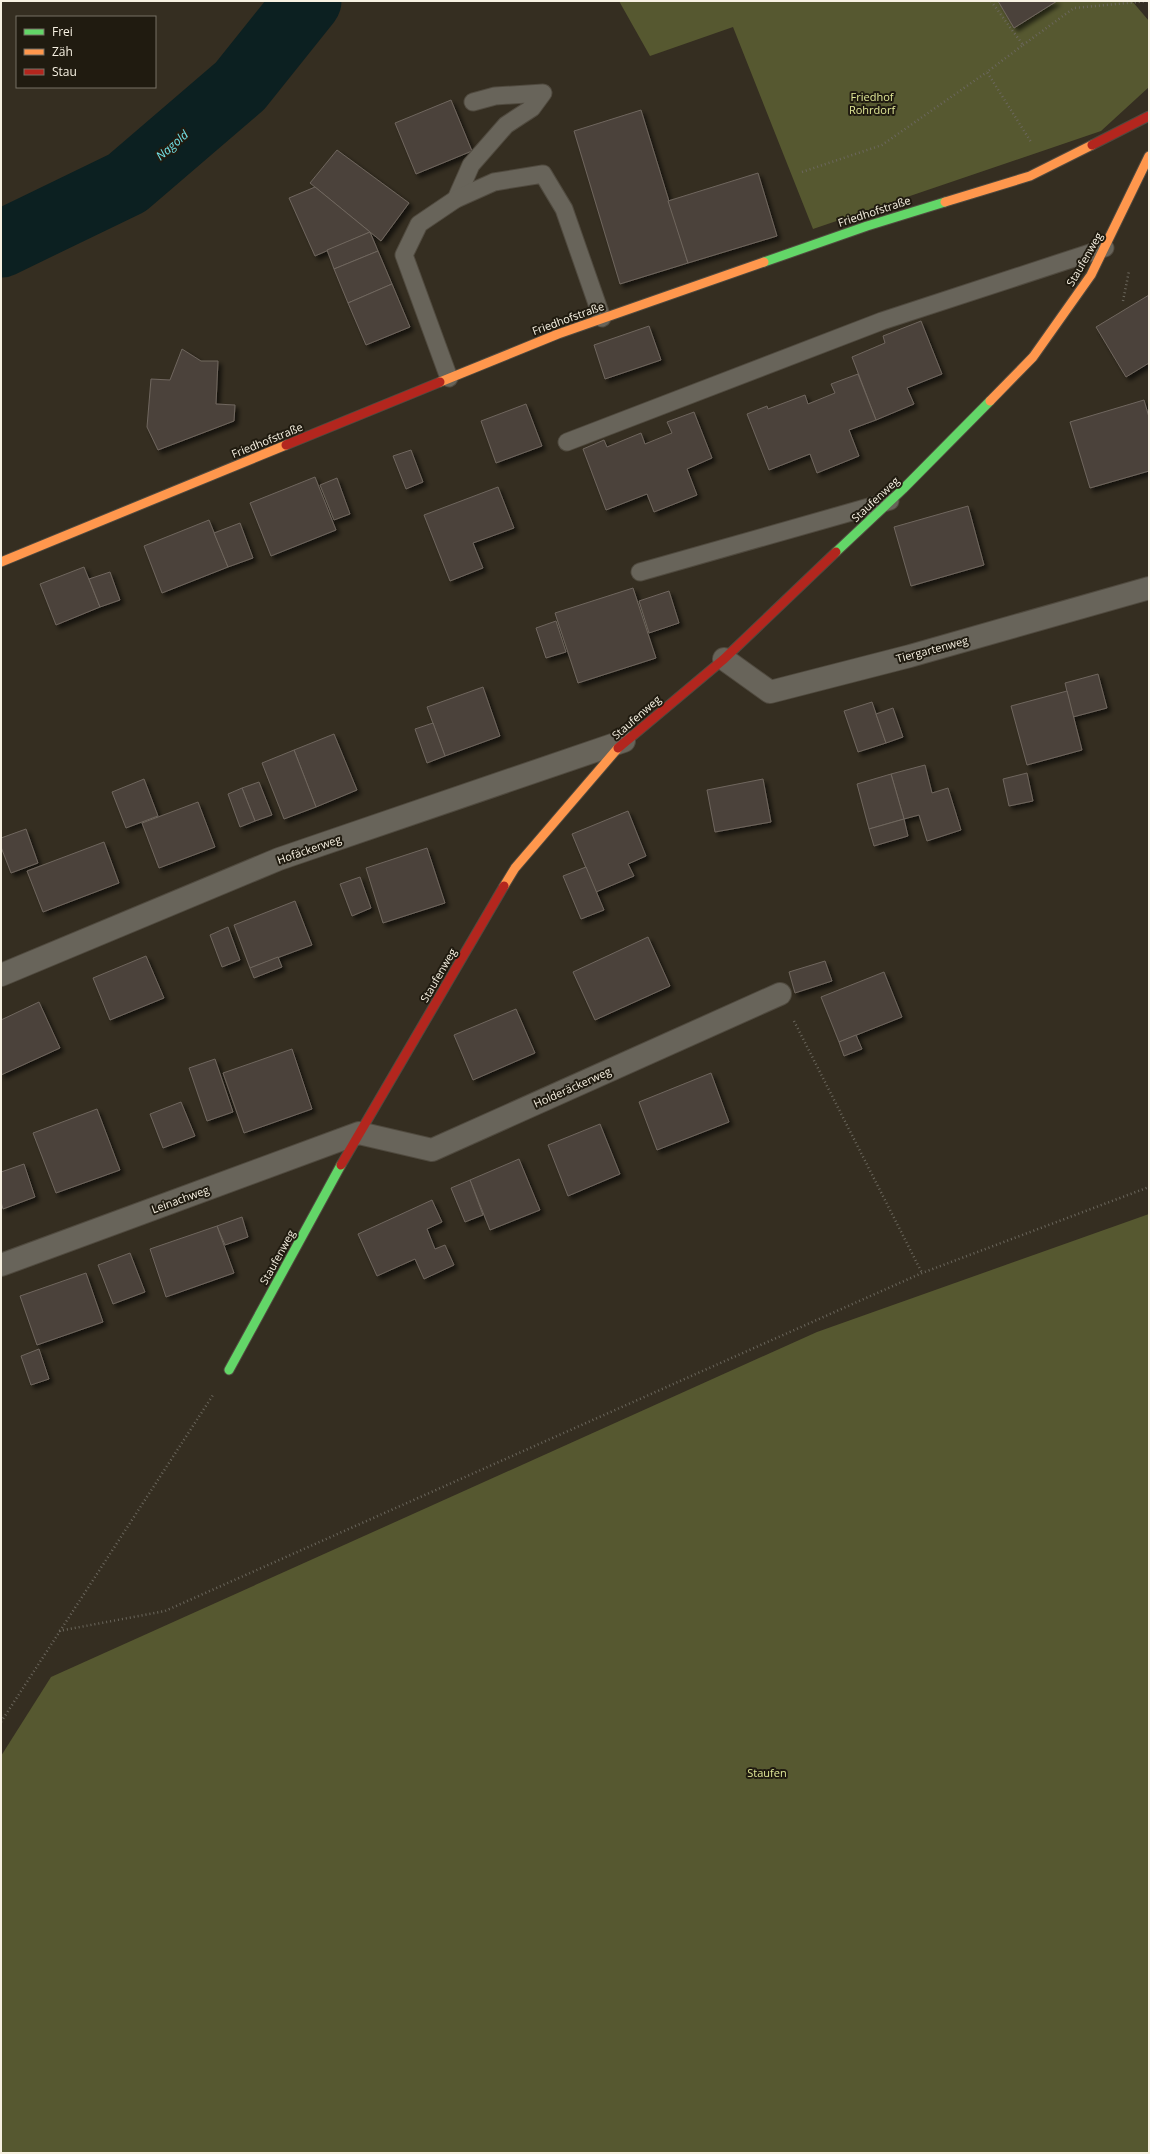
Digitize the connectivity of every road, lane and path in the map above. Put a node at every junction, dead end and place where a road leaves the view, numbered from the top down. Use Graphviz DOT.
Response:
graph roads {
  1 [pos="991,1"];
  2 [pos="1149,1"];
  3 [pos="1023,45"];
  4 [pos="987,72"];
  5 [pos="473,102"];
  6 [pos="1149,116"];
  7 [pos="1149,157"];
  8 [pos="1047,168"];
  9 [pos="802,172"];
  10 [pos="456,199"];
  11 [pos="1105,248"];
  12 [pos="602,318"];
  13 [pos="449,378"];
  14 [pos="568,442"];
  15 [pos="892,500"];
  16 [pos="1,562"];
  17 [pos="640,572"];
  18 [pos="1149,588"];
  19 [pos="724,658"];
  20 [pos="624,741"];
  21 [pos="1,975"];
  22 [pos="780,994"];
  23 [pos="359,1133"];
  24 [pos="1149,1188"];
  25 [pos="1,1265"];
  26 [pos="922,1273"];
  27 [pos="229,1370"];
  28 [pos="59,1631"];
  29 [pos="1,1722"];
  1 -- 3 [label="path"];
  2 -- 3 [label="path"];
  3 -- 4 [label="path"];
  4 -- 8 [label="path"];
  4 -- 9 [label="path"];
  5 -- 10 [label="lane"];
  6 -- 8 [label="street, Friedhofstraße"];
  7 -- 11 [label="street, Staufenweg"];
  8 -- 12 [label="street, Friedhofstraße"];
  10 -- 12 [label="lane"];
  10 -- 13 [label="lane"];
  11 -- 14 [label="lane"];
  11 -- 15 [label="street, Staufenweg"];
  12 -- 13 [label="street, Friedhofstraße"];
  13 -- 16 [label="street, Friedhofstraße"];
  15 -- 17 [label="lane"];
  15 -- 19 [label="street, Staufenweg"];
  18 -- 19 [label="street, Tiergartenweg"];
  19 -- 20 [label="street, Staufenweg"];
  20 -- 21 [label="street, Hofäckerweg"];
  20 -- 23 [label="street, Staufenweg"];
  22 -- 23 [label="street, Holderäckerweg"];
  22 -- 26 [label="path"];
  23 -- 25 [label="street, Leinachweg"];
  23 -- 27 [label="street, Staufenweg"];
  24 -- 26 [label="path"];
  26 -- 28 [label="path"];
  27 -- 28 [label="path"];
  28 -- 29 [label="path"];
}
